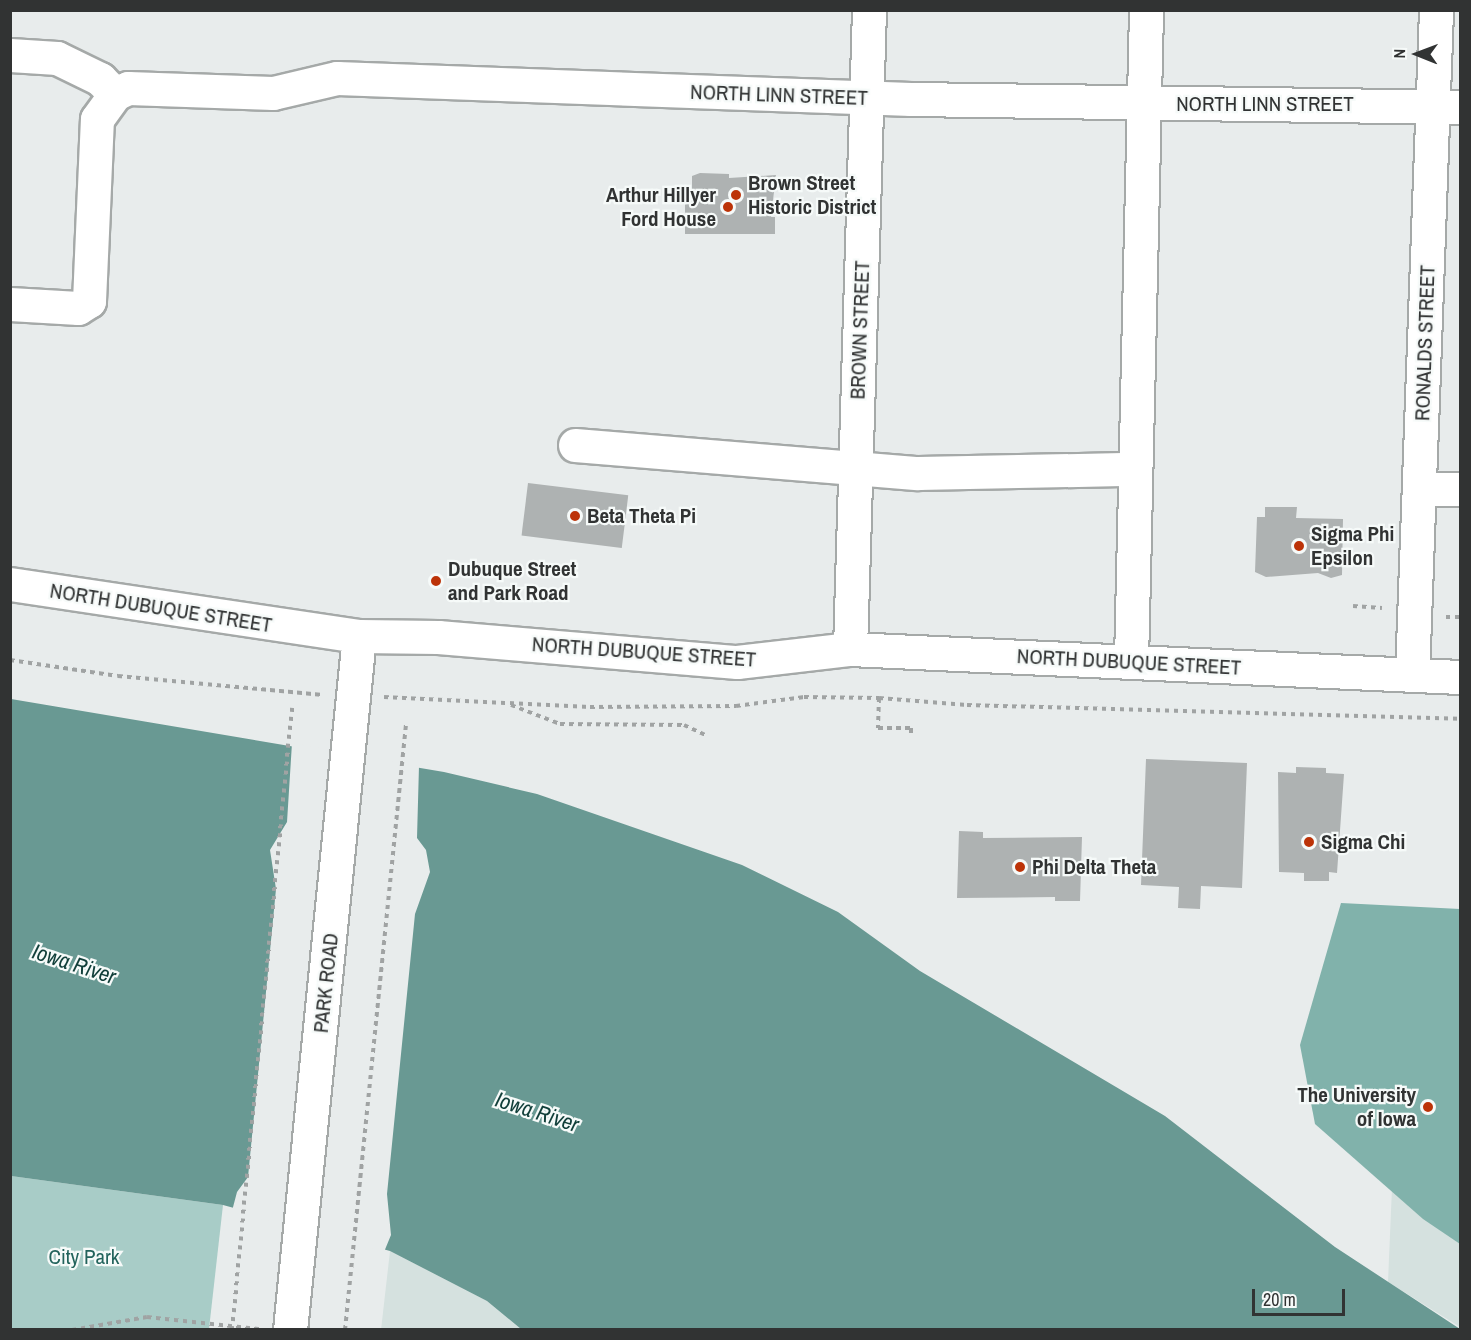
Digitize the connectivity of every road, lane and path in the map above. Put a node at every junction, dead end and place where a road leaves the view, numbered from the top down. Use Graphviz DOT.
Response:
graph roads {
  1 [pos="869,10"];
  2 [pos="1146,10"];
  3 [pos="1436,10"];
  4 [pos="10,55"];
  5 [pos="110,98"];
  6 [pos="866,98"];
  7 [pos="1144,104"];
  8 [pos="1447,106"];
  9 [pos="10,304"];
  10 [pos="575,445"];
  11 [pos="856,468"];
  12 [pos="1134,469"];
  13 [pos="1419,489"];
  14 [pos="1461,489"];
  15 [pos="10,584"];
  16 [pos="1353,606"];
  17 [pos="1391,608"];
  18 [pos="1442,617"];
  19 [pos="1461,617"];
  20 [pos="359,636"];
  21 [pos="850,649"];
  22 [pos="10,660"];
  23 [pos="1131,662"];
  24 [pos="1412,675"];
  25 [pos="1461,676"];
  26 [pos="290,694"];
  27 [pos="417,698"];
  28 [pos="879,698"];
  29 [pos="508,704"];
  30 [pos="292,707"];
  31 [pos="1461,718"];
  32 [pos="406,724"];
  33 [pos="705,735"];
  34 [pos="911,737"];
  35 [pos="72,1329"];
  36 [pos="232,1329"];
  37 [pos="267,1329"];
  38 [pos="290,1329"];
  39 [pos="345,1329"];
  1 -- 6 [label="street, BROWN STREET"];
  2 -- 7 [label="street"];
  3 -- 8 [label="street, RONALDS STREET"];
  4 -- 5 [label="street"];
  5 -- 6 [label="street, NORTH LINN STREET"];
  5 -- 9 [label="street"];
  6 -- 7 [label="street, NORTH LINN STREET"];
  6 -- 11 [label="street, BROWN STREET"];
  7 -- 8 [label="street, NORTH LINN STREET"];
  7 -- 12 [label="street"];
  8 -- 13 [label="street, RONALDS STREET"];
  10 -- 11 [label="street"];
  11 -- 12 [label="street"];
  11 -- 21 [label="street, BROWN STREET"];
  12 -- 23 [label="street"];
  13 -- 14 [label="street"];
  13 -- 24 [label="street, RONALDS STREET"];
  15 -- 20 [label="street, NORTH DUBUQUE STREET"];
  16 -- 17 [label="path"];
  18 -- 19 [label="path"];
  20 -- 21 [label="street, NORTH DUBUQUE STREET"];
  20 -- 38 [label="street, PARK ROAD"];
  21 -- 23 [label="street, NORTH DUBUQUE STREET"];
  22 -- 26 [label="path"];
  23 -- 24 [label="street, NORTH DUBUQUE STREET"];
  24 -- 25 [label="street, NORTH DUBUQUE STREET"];
  27 -- 29 [label="path"];
  28 -- 29 [label="path"];
  28 -- 31 [label="path"];
  28 -- 34 [label="path"];
  29 -- 33 [label="path"];
  30 -- 36 [label="path, bridge"];
  32 -- 39 [label="path"];
  35 -- 37 [label="path"];
}
